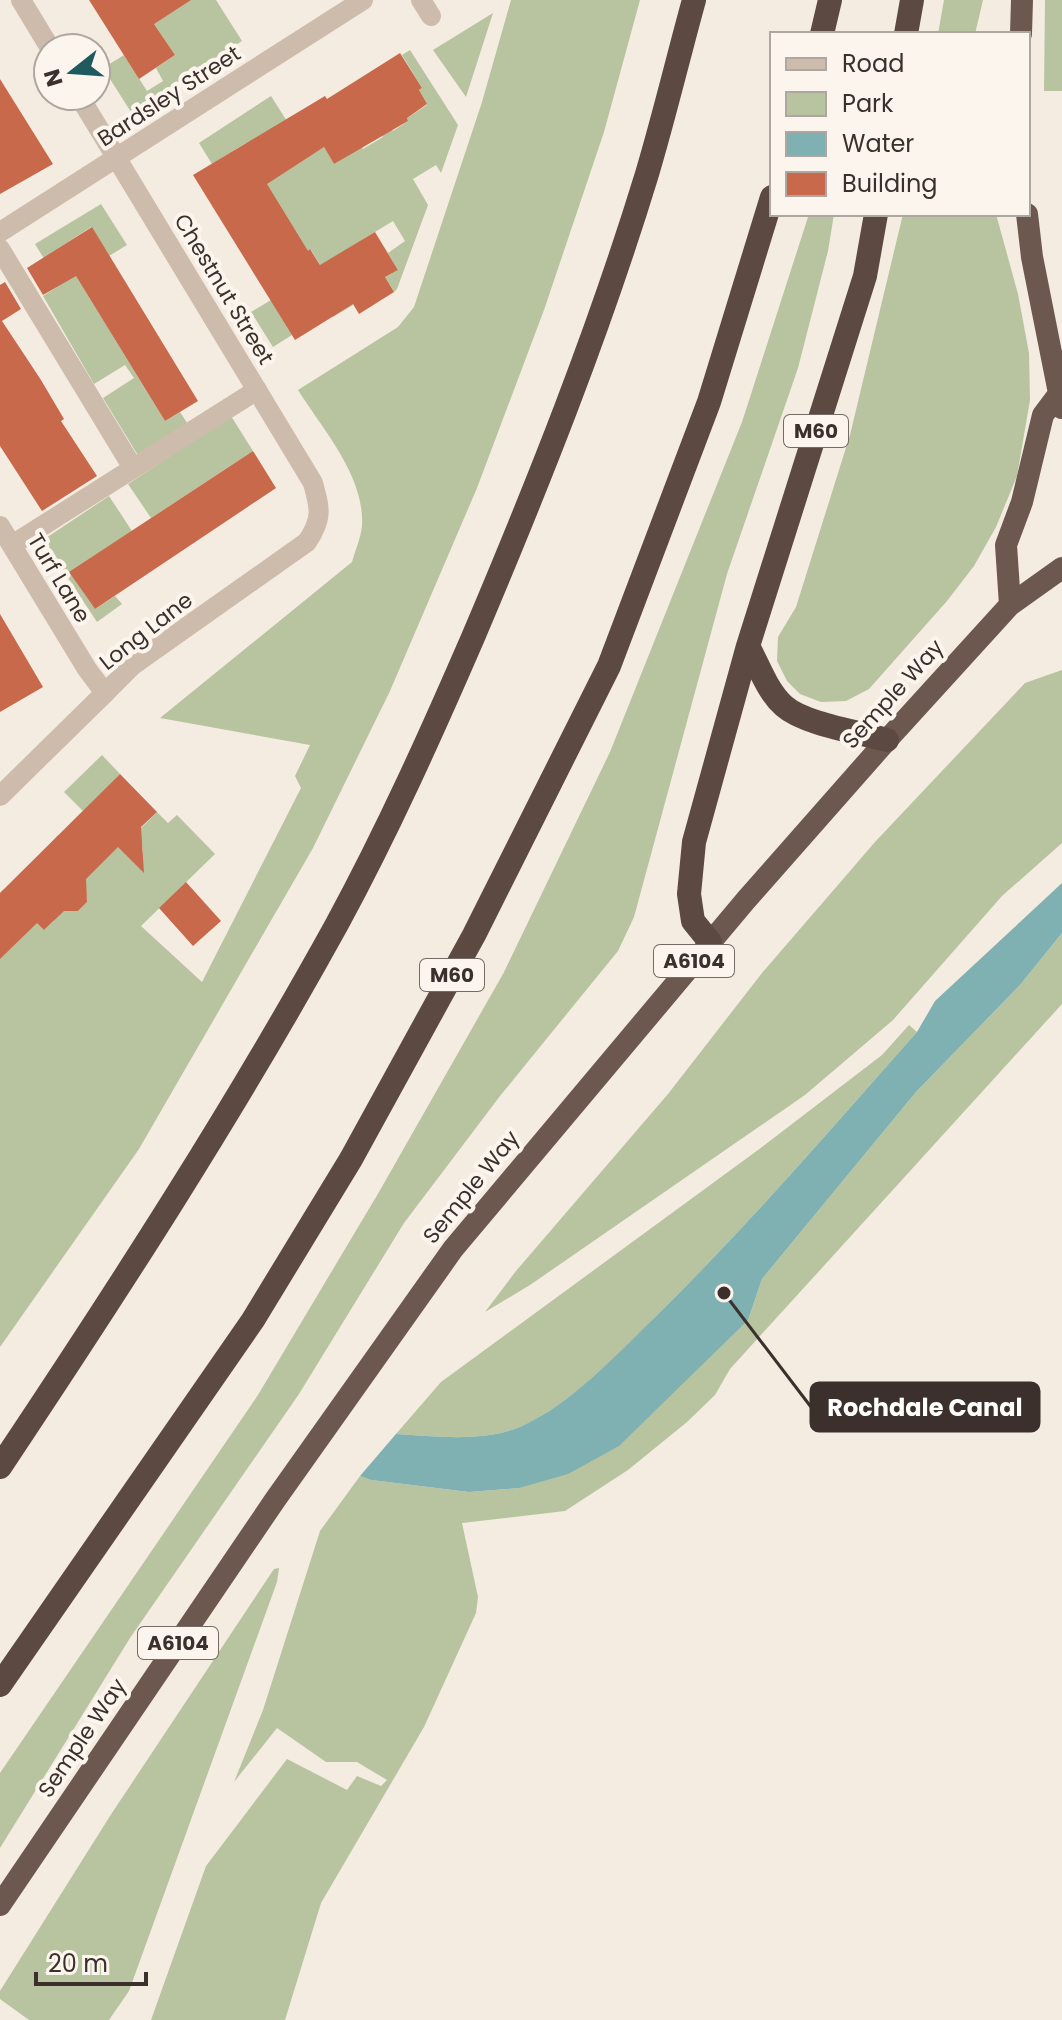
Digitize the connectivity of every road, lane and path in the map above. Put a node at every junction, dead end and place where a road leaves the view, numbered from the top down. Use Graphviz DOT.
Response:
graph roads {
  1 [pos="21,0"];
  2 [pos="363,0"];
  3 [pos="694,0"];
  4 [pos="830,0"];
  5 [pos="912,0"];
  6 [pos="1022,0"];
  7 [pos="40,32"];
  8 [pos="822,32"];
  9 [pos="906,32"];
  10 [pos="1021,32"];
  11 [pos="88,112"];
  12 [pos="116,159"];
  13 [pos="770,204"];
  14 [pos="876,216"];
  15 [pos="1027,216"];
  16 [pos="0,232"];
  17 [pos="0,249"];
  18 [pos="257,390"];
  19 [pos="1060,402"];
  20 [pos="133,468"];
  21 [pos="320,510"];
  22 [pos="0,526"];
  23 [pos="12,545"];
  24 [pos="1062,568"];
  25 [pos="1010,605"];
  26 [pos="748,646"];
  27 [pos="105,693"];
  28 [pos="887,740"];
  29 [pos="2,789"];
  30 [pos="710,942"];
  31 [pos="0,1467"];
  32 [pos="0,1685"];
  33 [pos="0,1905"];
  1 -- 7 [label="street"];
  2 -- 12 [label="street, Bardsley Street"];
  3 -- 31 [label="highway"];
  4 -- 8 [label="highway"];
  5 -- 9 [label="highway"];
  6 -- 10 [label="highway"];
  11 -- 12 [label="street, Chestnut Street"];
  12 -- 16 [label="street, Bardsley Street"];
  12 -- 18 [label="street, Chestnut Street"];
  13 -- 32 [label="highway, M60"];
  14 -- 26 [label="highway, M60"];
  15 -- 19 [label="highway"];
  17 -- 20 [label="street"];
  18 -- 20 [label="street"];
  18 -- 21 [label="street, Chestnut Street"];
  19 -- 25 [label="highway"];
  20 -- 23 [label="street"];
  21 -- 27 [label="street, Long Lane"];
  22 -- 23 [label="street, Turf Lane"];
  23 -- 27 [label="street, Turf Lane"];
  24 -- 25 [label="highway, Semple Way / A6104"];
  25 -- 28 [label="highway, Semple Way / A6104"];
  26 -- 28 [label="highway"];
  26 -- 30 [label="highway, M60"];
  27 -- 29 [label="street, Long Lane"];
  28 -- 30 [label="highway, Semple Way / A6104"];
  30 -- 33 [label="highway, Semple Way / A6104"];
}
